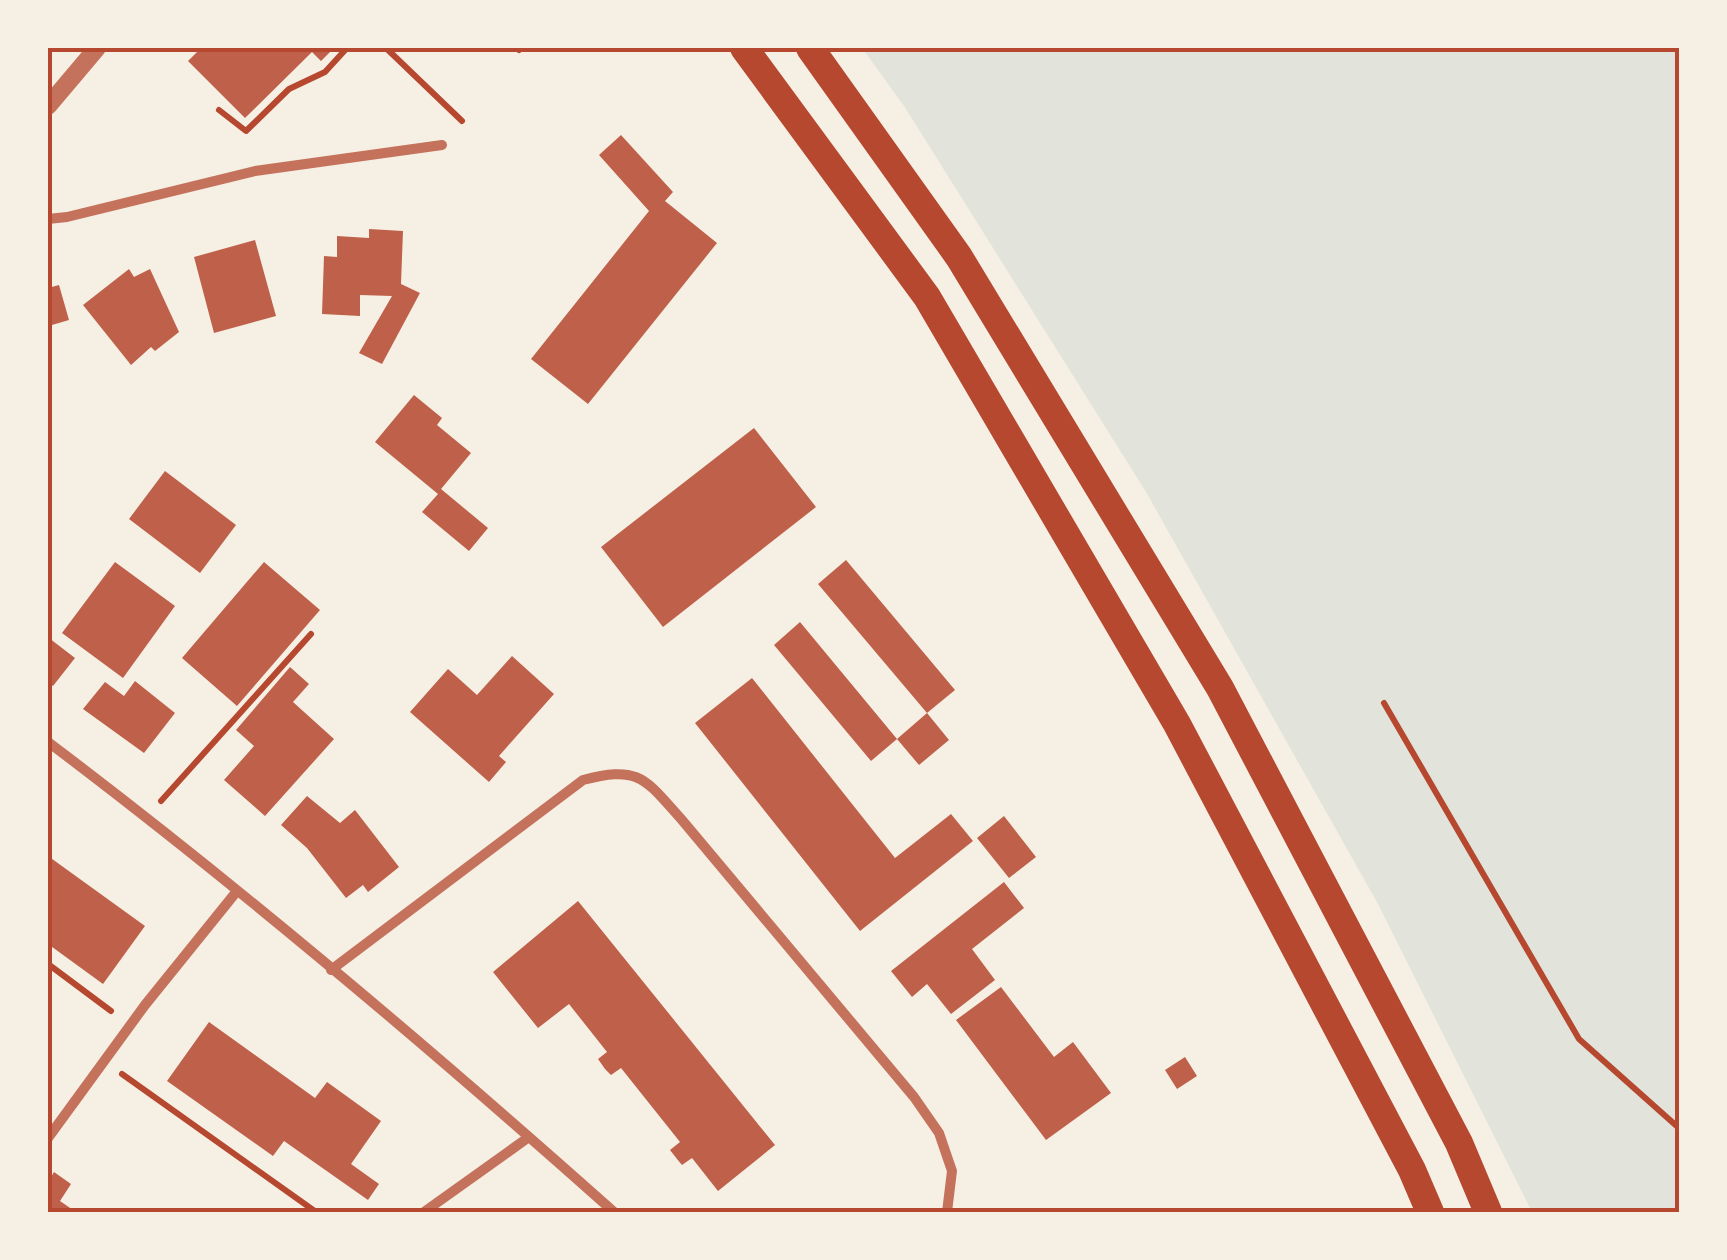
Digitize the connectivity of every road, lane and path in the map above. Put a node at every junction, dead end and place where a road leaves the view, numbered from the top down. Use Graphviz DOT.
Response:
graph roads {
  1 [pos="97,48"];
  2 [pos="347,48"];
  3 [pos="386,48"];
  4 [pos="744,48"];
  5 [pos="810,48"];
  6 [pos="48,106"];
  7 [pos="219,110"];
  8 [pos="462,121"];
  9 [pos="442,145"];
  10 [pos="48,218"];
  11 [pos="310,634"];
  12 [pos="1384,703"];
  13 [pos="48,742"];
  14 [pos="146,816"];
  15 [pos="237,891"];
  16 [pos="48,964"];
  17 [pos="331,970"];
  18 [pos="106,1008"];
  19 [pos="128,1079"];
  20 [pos="1680,1129"];
  21 [pos="529,1137"];
  22 [pos="48,1138"];
  23 [pos="316,1212"];
  24 [pos="424,1212"];
  25 [pos="614,1212"];
  26 [pos="947,1212"];
  27 [pos="1430,1212"];
  28 [pos="1488,1212"];
  1 -- 6 [label="street"];
  2 -- 7 [label="path"];
  3 -- 8 [label="path"];
  4 -- 27 [label="highway"];
  5 -- 28 [label="highway"];
  9 -- 10 [label="street"];
  11 -- 14 [label="path"];
  12 -- 20 [label="path"];
  13 -- 14 [label="street"];
  14 -- 15 [label="street"];
  15 -- 17 [label="street"];
  15 -- 22 [label="street"];
  16 -- 18 [label="path"];
  17 -- 21 [label="street"];
  17 -- 26 [label="street"];
  19 -- 23 [label="path"];
  21 -- 24 [label="street"];
  21 -- 25 [label="street"];
}
